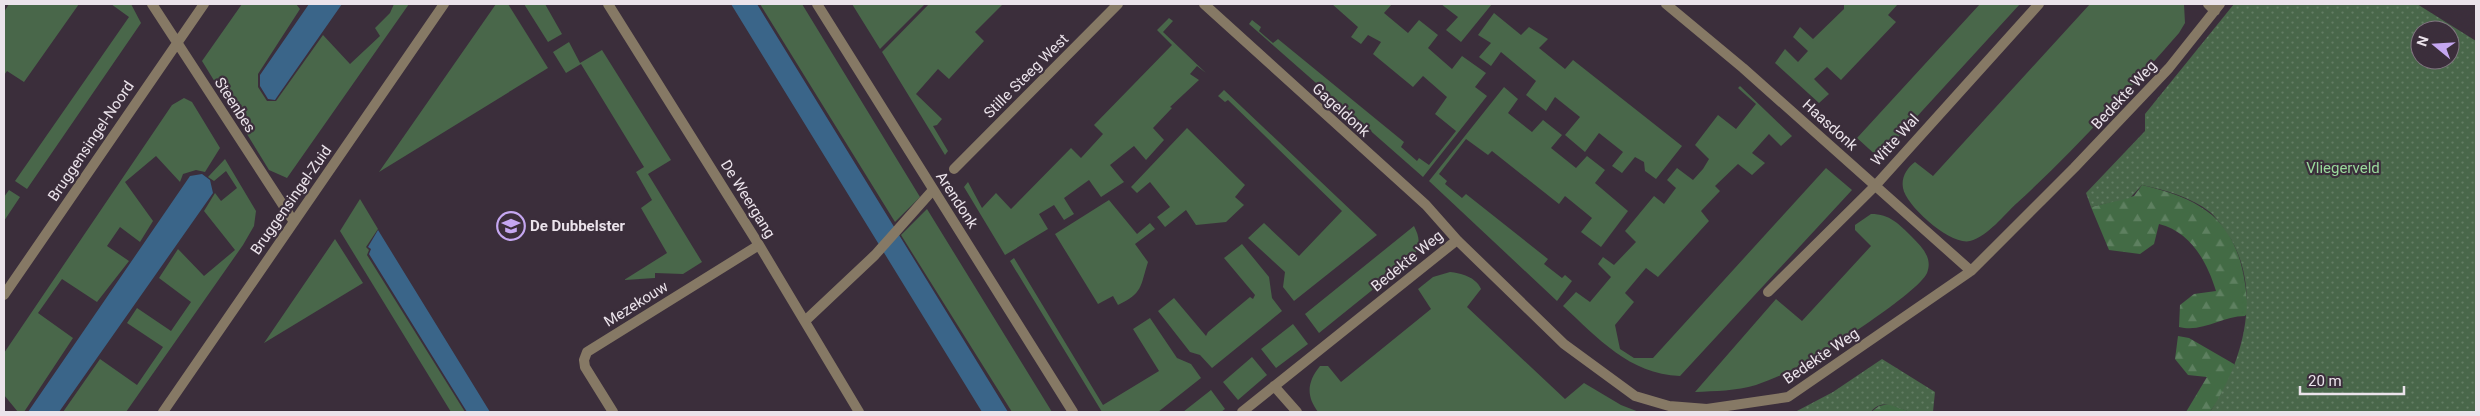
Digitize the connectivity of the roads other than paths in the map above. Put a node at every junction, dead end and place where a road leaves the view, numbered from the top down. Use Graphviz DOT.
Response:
graph roads {
  1 [pos="152,4"];
  2 [pos="204,4"];
  3 [pos="444,4"];
  4 [pos="608,4"];
  5 [pos="816,4"];
  6 [pos="1118,4"];
  7 [pos="1204,4"];
  8 [pos="1666,4"];
  9 [pos="2039,4"];
  10 [pos="2214,6"];
  11 [pos="176,44"];
  12 [pos="954,168"];
  13 [pos="1875,186"];
  14 [pos="932,191"];
  15 [pos="294,222"];
  16 [pos="1457,240"];
  17 [pos="759,245"];
  18 [pos="1971,271"];
  19 [pos="1768,292"];
  20 [pos="4,295"];
  21 [pos="805,321"];
  22 [pos="1274,386"];
  23 [pos="163,412"];
  24 [pos="613,412"];
  25 [pos="859,412"];
  26 [pos="1073,412"];
  27 [pos="1242,412"];
  28 [pos="1297,412"];
  1 -- 11 [label="street, Steenbes"];
  2 -- 11 [label="street, Bruggensingel-Noord"];
  3 -- 15 [label="street, Bruggensingel-Zuid"];
  4 -- 17 [label="street, De Weergang"];
  5 -- 14 [label="street, Arendonk"];
  6 -- 12 [label="street, Stille Steeg West"];
  7 -- 16 [label="street, Gageldonk"];
  8 -- 13 [label="street, Haasdonk"];
  9 -- 13 [label="street, Witte Wal"];
  10 -- 18 [label="street, Bedekte Weg"];
  11 -- 15 [label="street, Steenbes"];
  11 -- 20 [label="street, Bruggensingel-Noord"];
  13 -- 18 [label="street, Haasdonk"];
  13 -- 19 [label="street, Witte Wal"];
  14 -- 21 [label="street"];
  14 -- 26 [label="street, Arendonk"];
  15 -- 23 [label="street, Bruggensingel-Zuid"];
  16 -- 18 [label="street, Bedekte Weg"];
  16 -- 22 [label="street, Bedekte Weg"];
  17 -- 21 [label="street, De Weergang"];
  17 -- 24 [label="street, Mezekouw"];
  21 -- 25 [label="street, De Weergang"];
  22 -- 27 [label="street, Bedekte Weg"];
  22 -- 28 [label="street"];
}
